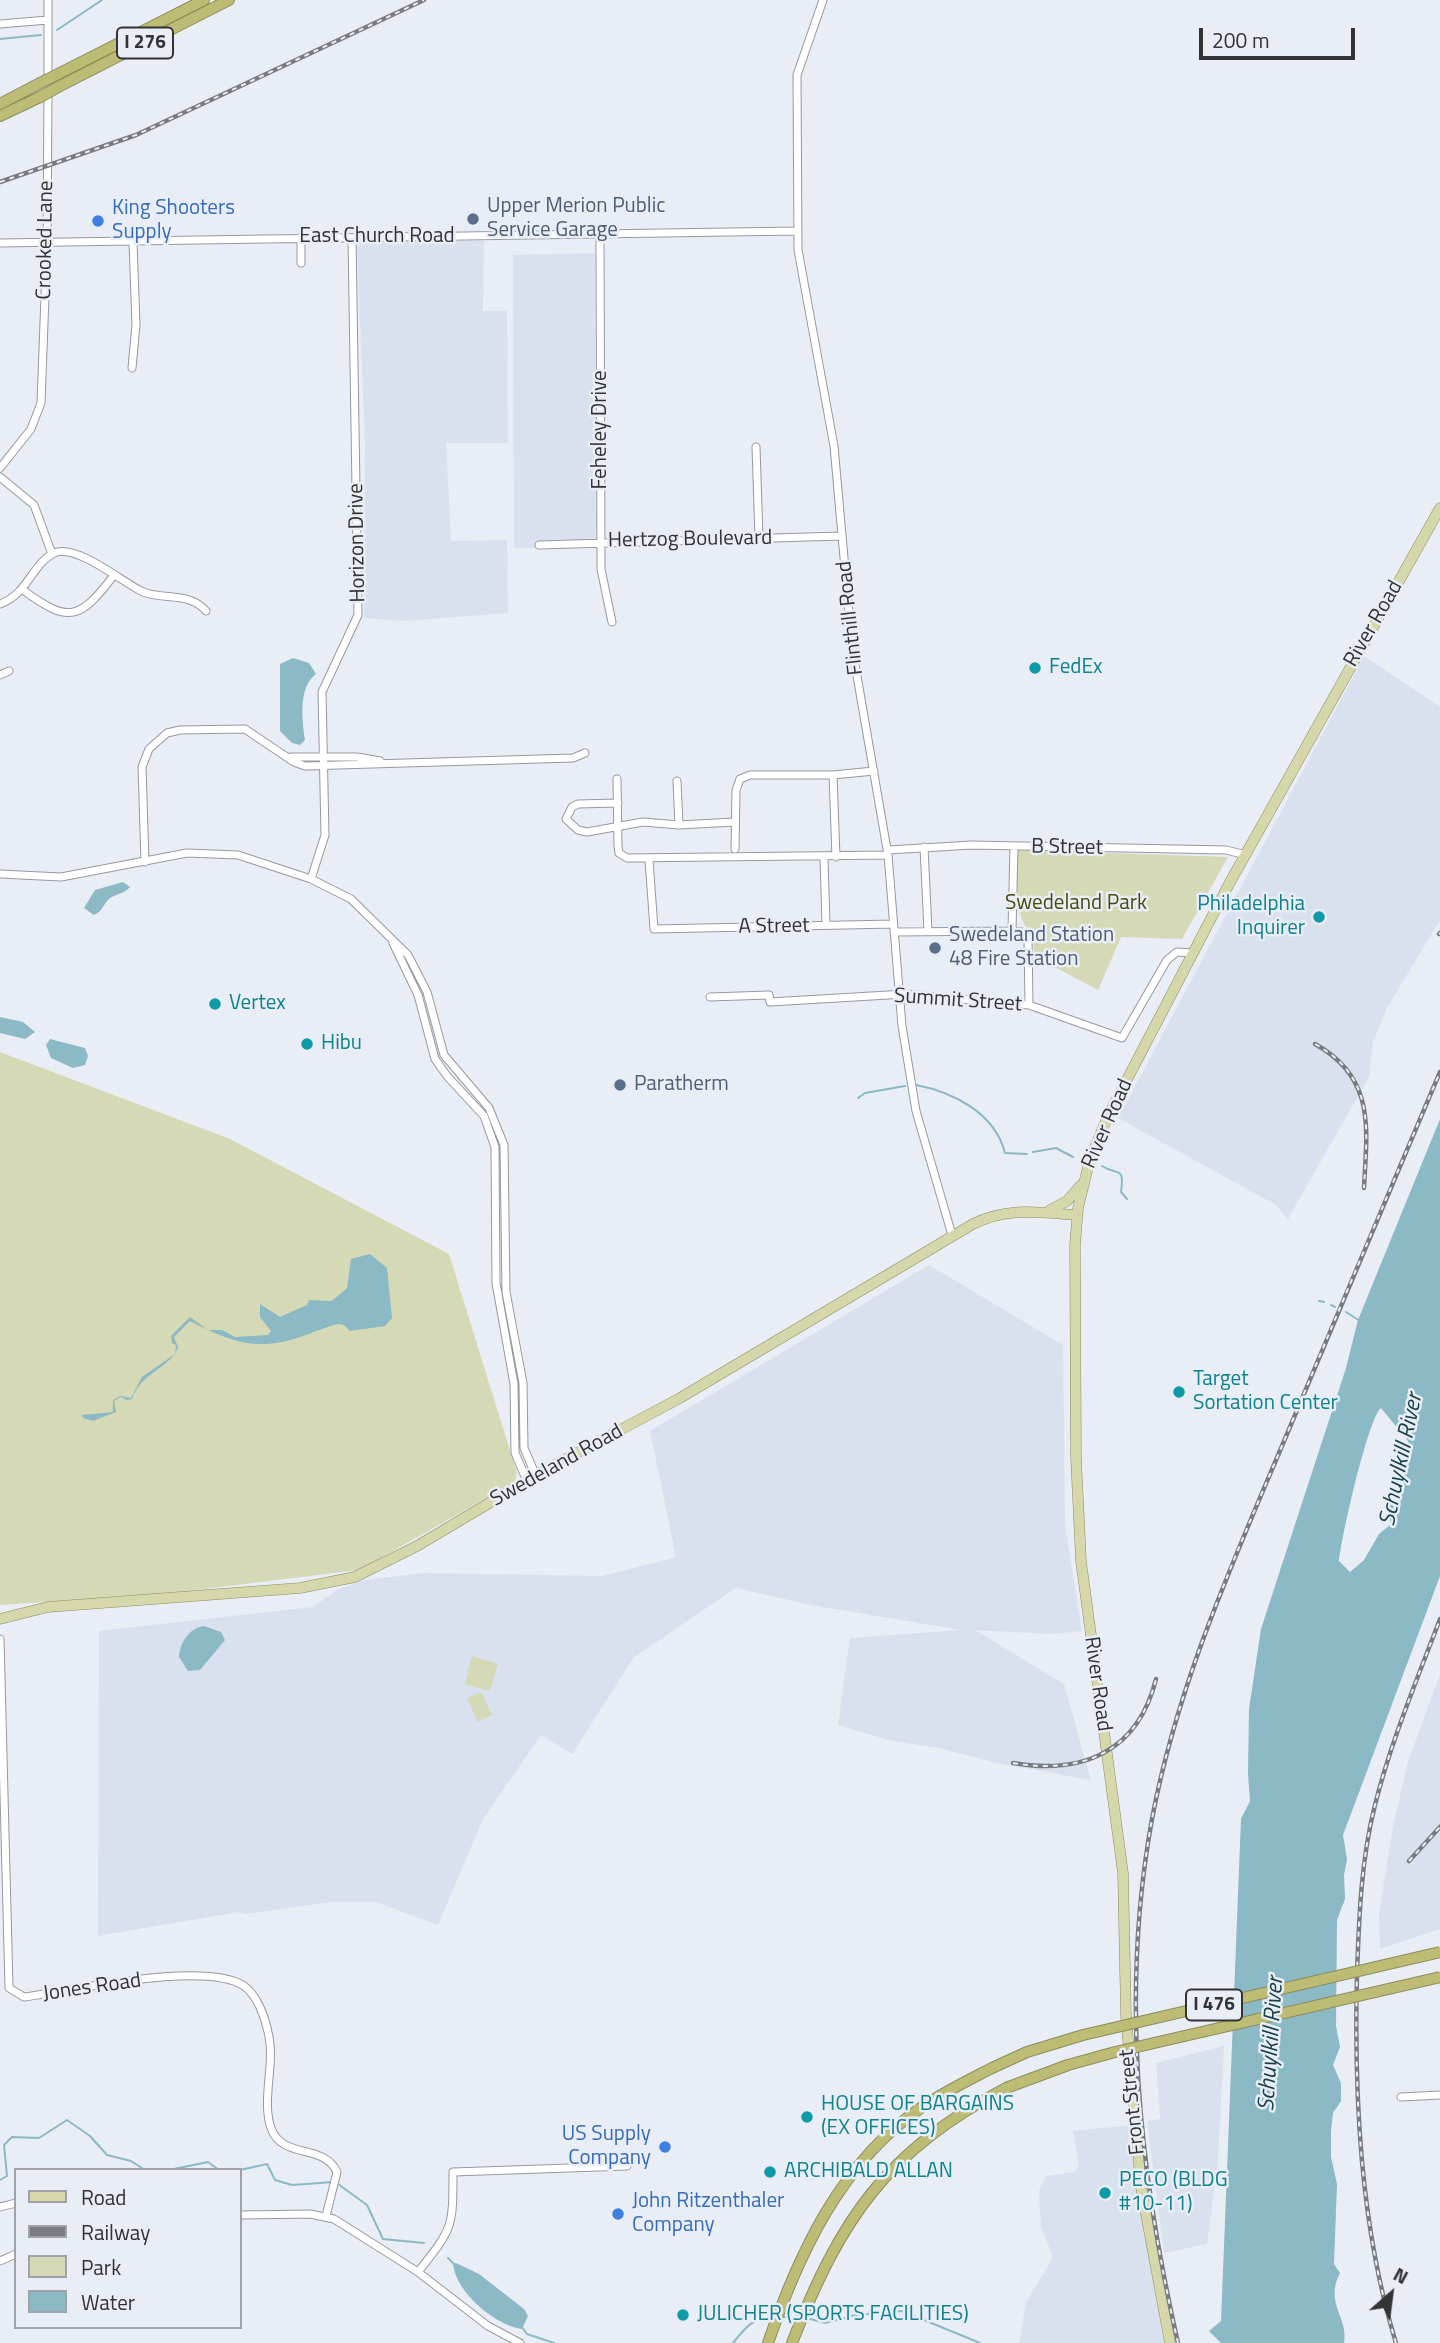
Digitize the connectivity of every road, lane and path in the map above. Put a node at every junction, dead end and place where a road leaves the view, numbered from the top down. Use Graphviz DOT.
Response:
graph roads {
  1 [pos="48,0"];
  2 [pos="204,0"];
  3 [pos="229,0"];
  4 [pos="823,0"];
  5 [pos="48,20"];
  6 [pos="0,24"];
  7 [pos="0,104"];
  8 [pos="0,116"];
  9 [pos="796,231"];
  10 [pos="600,236"];
  11 [pos="301,237"];
  12 [pos="352,238"];
  13 [pos="133,242"];
  14 [pos="0,243"];
  15 [pos="47,243"];
  16 [pos="301,263"];
  17 [pos="132,368"];
  18 [pos="756,447"];
  19 [pos="0,468"];
  20 [pos="0,477"];
  21 [pos="1440,508"];
  22 [pos="842,536"];
  23 [pos="759,538"];
  24 [pos="601,542"];
  25 [pos="539,545"];
  26 [pos="52,554"];
  27 [pos="114,575"];
  28 [pos="23,590"];
  29 [pos="0,604"];
  30 [pos="205,611"];
  31 [pos="612,622"];
  32 [pos="9,671"];
  33 [pos="0,675"];
  34 [pos="585,753"];
  35 [pos="324,761"];
  36 [pos="874,771"];
  37 [pos="833,775"];
  38 [pos="618,779"];
  39 [pos="677,781"];
  40 [pos="618,803"];
  41 [pos="734,822"];
  42 [pos="679,825"];
  43 [pos="617,828"];
  44 [pos="1014,846"];
  45 [pos="924,847"];
  46 [pos="735,849"];
  47 [pos="888,853"];
  48 [pos="1246,855"];
  49 [pos="836,857"];
  50 [pos="824,858"];
  51 [pos="649,860"];
  52 [pos="145,862"];
  53 [pos="0,874"];
  54 [pos="311,879"];
  55 [pos="826,925"];
  56 [pos="893,928"];
  57 [pos="928,931"];
  58 [pos="1012,931"];
  59 [pos="1194,953"];
  60 [pos="897,994"];
  61 [pos="710,997"];
  62 [pos="1029,1005"];
  63 [pos="1083,1182"];
  64 [pos="1045,1211"];
  65 [pos="1077,1215"];
  66 [pos="952,1236"];
  67 [pos="532,1479"];
  68 [pos="0,1619"];
  69 [pos="0,1639"];
  70 [pos="1121,1858"];
  71 [pos="4,1912"];
  72 [pos="1440,1952"];
  73 [pos="1440,1977"];
  74 [pos="9,1988"];
  75 [pos="0,1993"];
  76 [pos="1440,2095"];
  77 [pos="1401,2097"];
  78 [pos="628,2166"];
  79 [pos="242,2215"];
  80 [pos="326,2216"];
  81 [pos="418,2272"];
  82 [pos="520,2343"];
  83 [pos="768,2343"];
  84 [pos="792,2343"];
  85 [pos="1170,2343"];
  1 -- 5 [label="street, Crooked Lane"];
  2 -- 7 [label="highway, I 276, bridge"];
  3 -- 8 [label="highway, I 276, bridge"];
  4 -- 9 [label="street, Flinthill Road"];
  5 -- 6 [label="street"];
  5 -- 15 [label="street, Crooked Lane"];
  9 -- 10 [label="street, East Church Road"];
  9 -- 22 [label="street, Flinthill Road"];
  10 -- 12 [label="street, East Church Road"];
  10 -- 24 [label="street, Feheley Drive"];
  11 -- 12 [label="street, East Church Road"];
  11 -- 13 [label="street, East Church Road"];
  11 -- 16 [label="street"];
  12 -- 35 [label="street, Horizon Drive"];
  13 -- 15 [label="street, East Church Road"];
  13 -- 17 [label="street"];
  14 -- 15 [label="street, East Church Road"];
  15 -- 19 [label="street, Crooked Lane"];
  18 -- 23 [label="street"];
  20 -- 26 [label="street"];
  21 -- 48 [label="main road, River Road"];
  22 -- 23 [label="street, Hertzog Boulevard"];
  22 -- 36 [label="street, Flinthill Road"];
  23 -- 24 [label="street, Hertzog Boulevard"];
  24 -- 25 [label="street, Hertzog Boulevard"];
  24 -- 31 [label="street, Feheley Drive"];
  26 -- 27 [label="street"];
  26 -- 28 [label="street"];
  27 -- 28 [label="street"];
  27 -- 30 [label="street"];
  28 -- 29 [label="street"];
  32 -- 33 [label="street"];
  34 -- 35 [label="street"];
  35 -- 52 [label="street"];
  35 -- 54 [label="street, Horizon Drive"];
  36 -- 37 [label="street"];
  36 -- 47 [label="street, Flinthill Road"];
  37 -- 41 [label="street"];
  37 -- 49 [label="street"];
  38 -- 40 [label="street"];
  39 -- 42 [label="street"];
  40 -- 43 [label="street"];
  40 -- 43 [label="street"];
  41 -- 42 [label="street"];
  41 -- 46 [label="street"];
  42 -- 43 [label="street"];
  43 -- 51 [label="street, B Street"];
  44 -- 45 [label="street, B Street"];
  44 -- 48 [label="street, B Street"];
  44 -- 58 [label="street"];
  45 -- 47 [label="street, B Street"];
  45 -- 57 [label="street"];
  47 -- 49 [label="street, B Street"];
  47 -- 56 [label="street, Flinthill Road"];
  48 -- 59 [label="main road, River Road"];
  49 -- 50 [label="street, B Street"];
  50 -- 51 [label="street, B Street"];
  50 -- 55 [label="street"];
  51 -- 55 [label="street, A Street"];
  52 -- 53 [label="street"];
  52 -- 54 [label="street"];
  54 -- 67 [label="street"];
  55 -- 56 [label="street, A Street"];
  56 -- 57 [label="street, A Street"];
  56 -- 60 [label="street, Flinthill Road"];
  57 -- 58 [label="street, A Street"];
  58 -- 62 [label="street"];
  59 -- 62 [label="street, Summit Street"];
  59 -- 63 [label="main road, River Road"];
  60 -- 61 [label="street, Summit Street"];
  60 -- 62 [label="street, Summit Street"];
  60 -- 66 [label="street, Flinthill Road"];
  63 -- 64 [label="main road"];
  63 -- 65 [label="main road, River Road"];
  64 -- 65 [label="main road, Swedeland Road"];
  64 -- 66 [label="main road, Swedeland Road"];
  65 -- 70 [label="main road, River Road"];
  66 -- 67 [label="main road, Swedeland Road"];
  67 -- 68 [label="main road, Swedeland Road"];
  69 -- 71 [label="street"];
  70 -- 85 [label="main road, Front Street"];
  71 -- 74 [label="street"];
  72 -- 83 [label="highway, I 476, bridge"];
  73 -- 84 [label="highway, I 476, bridge"];
  74 -- 75 [label="street"];
  74 -- 80 [label="street, Jones Road"];
  76 -- 77 [label="street"];
  78 -- 81 [label="street"];
  79 -- 80 [label="street"];
  80 -- 81 [label="street"];
  81 -- 82 [label="street"];
}
